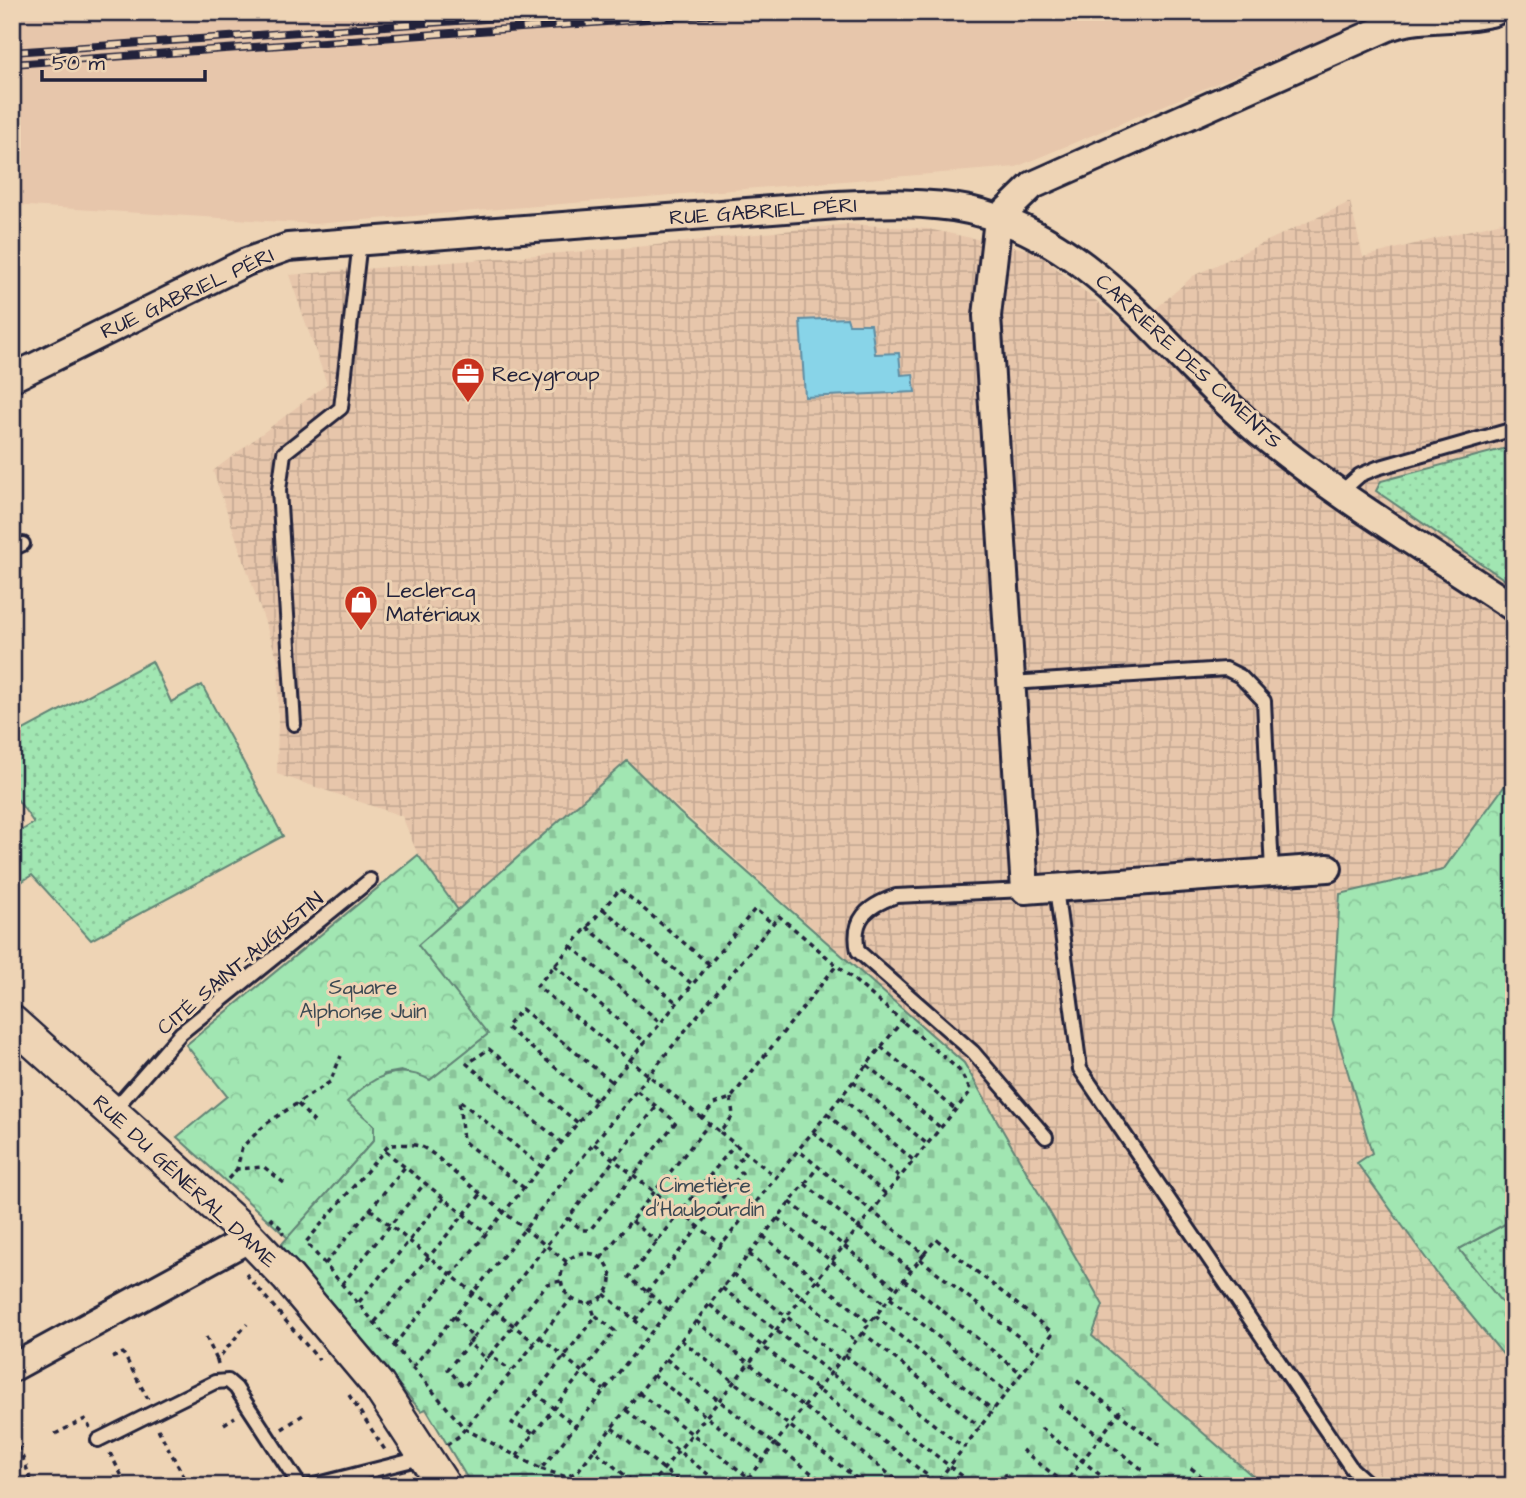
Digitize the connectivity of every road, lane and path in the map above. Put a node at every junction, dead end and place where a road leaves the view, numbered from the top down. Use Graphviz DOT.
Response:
graph roads {
  1 [pos="1494,12"];
  2 [pos="998,219"];
  3 [pos="360,241"];
  4 [pos="12,378"];
  5 [pos="1514,429"];
  6 [pos="1342,492"];
  7 [pos="1514,608"];
  8 [pos="1011,683"];
  9 [pos="294,724"];
  10 [pos="1328,868"];
  11 [pos="1272,872"];
  12 [pos="370,880"];
  13 [pos="1056,888"];
  14 [pos="1025,890"];
  15 [pos="603,909"];
  16 [pos="773,924"];
  17 [pos="587,927"];
  18 [pos="571,946"];
  19 [pos="709,964"];
  20 [pos="554,965"];
  21 [pos="837,965"];
  22 [pos="693,985"];
  23 [pos="677,1003"];
  24 [pos="902,1021"];
  25 [pos="12,1023"];
  26 [pos="661,1023"];
  27 [pos="645,1042"];
  28 [pos="881,1047"];
  29 [pos="341,1056"];
  30 [pos="630,1060"];
  31 [pos="867,1065"];
  32 [pos="649,1076"];
  33 [pos="853,1081"];
  34 [pos="612,1082"];
  35 [pos="638,1091"];
  36 [pos="841,1097"];
  37 [pos="731,1098"];
  38 [pos="596,1101"];
  39 [pos="298,1104"];
  40 [pos="657,1107"];
  41 [pos="956,1110"];
  42 [pos="112,1112"];
  43 [pos="827,1114"];
  44 [pos="702,1118"];
  45 [pos="314,1122"];
  46 [pos="578,1123"];
  47 [pos="709,1124"];
  48 [pos="941,1128"];
  49 [pos="720,1132"];
  50 [pos="813,1132"];
  51 [pos="1046,1137"];
  52 [pos="562,1143"];
  53 [pos="594,1144"];
  54 [pos="735,1144"];
  55 [pos="927,1144"];
  56 [pos="798,1150"];
  57 [pos="385,1151"];
  58 [pos="745,1153"];
  59 [pos="614,1160"];
  60 [pos="914,1160"];
  61 [pos="405,1167"];
  62 [pos="542,1167"];
  63 [pos="818,1167"];
  64 [pos="634,1175"];
  65 [pos="776,1177"];
  66 [pos="900,1177"];
  67 [pos="284,1183"];
  68 [pos="425,1183"];
  69 [pos="805,1184"];
  70 [pos="524,1188"];
  71 [pos="655,1192"];
  72 [pos="481,1194"];
  73 [pos="886,1194"];
  74 [pos="444,1198"];
  75 [pos="790,1202"];
  76 [pos="370,1209"];
  77 [pos="872,1211"];
  78 [pos="504,1212"];
  79 [pos="681,1212"];
  80 [pos="465,1214"];
  81 [pos="568,1218"];
  82 [pos="777,1218"];
  83 [pos="632,1221"];
  84 [pos="390,1226"];
  85 [pos="699,1227"];
  86 [pos="859,1227"];
  87 [pos="525,1229"];
  88 [pos="487,1233"];
  89 [pos="763,1236"];
  90 [pos="250,1238"];
  91 [pos="409,1241"];
  92 [pos="657,1242"];
  93 [pos="722,1245"];
  94 [pos="546,1246"];
  95 [pos="844,1246"];
  96 [pos="749,1254"];
  97 [pos="924,1254"];
  98 [pos="429,1257"];
  99 [pos="601,1258"];
  100 [pos="920,1259"];
  101 [pos="566,1262"];
  102 [pos="831,1262"];
  103 [pos="325,1264"];
  104 [pos="911,1270"];
  105 [pos="733,1274"];
  106 [pos="452,1276"];
  107 [pos="561,1280"];
  108 [pos="817,1280"];
  109 [pos="904,1280"];
  110 [pos="342,1284"];
  111 [pos="722,1289"];
  112 [pos="897,1289"];
  113 [pos="473,1293"];
  114 [pos="647,1293"];
  115 [pos="604,1294"];
  116 [pos="802,1297"];
  117 [pos="572,1298"];
  118 [pos="653,1298"];
  119 [pos="890,1298"];
  120 [pos="590,1302"];
  121 [pos="359,1303"];
  122 [pos="709,1304"];
  123 [pos="885,1304"];
  124 [pos="495,1310"];
  125 [pos="669,1311"];
  126 [pos="594,1315"];
  127 [pos="875,1316"];
  128 [pos="454,1317"];
  129 [pos="787,1317"];
  130 [pos="635,1320"];
  131 [pos="696,1321"];
  132 [pos="375,1322"];
  133 [pos="870,1323"];
  134 [pos="247,1324"];
  135 [pos="513,1325"];
  136 [pos="775,1331"];
  137 [pos="862,1332"];
  138 [pos="650,1333"];
  139 [pos="206,1337"];
  140 [pos="540,1337"];
  141 [pos="473,1338"];
  142 [pos="681,1340"];
  143 [pos="856,1341"];
  144 [pos="469,1343"];
  145 [pos="535,1343"];
  146 [pos="394,1345"];
  147 [pos="763,1347"];
  148 [pos="1038,1352"];
  149 [pos="490,1354"];
  150 [pos="845,1355"];
  151 [pos="564,1357"];
  152 [pos="486,1359"];
  153 [pos="666,1359"];
  154 [pos="217,1360"];
  155 [pos="841,1360"];
  156 [pos="749,1363"];
  157 [pos="413,1367"];
  158 [pos="12,1368"];
  159 [pos="512,1372"];
  160 [pos="582,1372"];
  161 [pos="830,1374"];
  162 [pos="1022,1374"];
  163 [pos="653,1375"];
  164 [pos="222,1381"];
  165 [pos="1077,1381"];
  166 [pos="734,1382"];
  167 [pos="604,1390"];
  168 [pos="818,1390"];
  169 [pos="639,1392"];
  170 [pos="1007,1392"];
  171 [pos="535,1393"];
  172 [pos="719,1401"];
  173 [pos="1059,1405"];
  174 [pos="804,1406"];
  175 [pos="1124,1406"];
  176 [pos="554,1408"];
  177 [pos="626,1410"];
  178 [pos="993,1410"];
  179 [pos="306,1413"];
  180 [pos="1119,1413"];
  181 [pos="706,1417"];
  182 [pos="789,1425"];
  183 [pos="575,1426"];
  184 [pos="980,1427"];
  185 [pos="12,1428"];
  186 [pos="611,1428"];
  187 [pos="465,1429"];
  188 [pos="1041,1429"];
  189 [pos="534,1433"];
  190 [pos="55,1434"];
  191 [pos="692,1434"];
  192 [pos="1100,1437"];
  193 [pos="268,1438"];
  194 [pos="100,1439"];
  195 [pos="775,1444"];
  196 [pos="1161,1446"];
  197 [pos="964,1448"];
  198 [pos="594,1450"];
  199 [pos="1022,1450"];
  200 [pos="678,1451"];
  201 [pos="517,1456"];
  202 [pos="425,1457"];
  203 [pos="762,1460"];
  204 [pos="1082,1461"];
  205 [pos="949,1467"];
  206 [pos="541,1468"];
  207 [pos="1191,1468"];
  208 [pos="664,1469"];
  209 [pos="1143,1471"];
  210 [pos="1004,1474"];
  211 [pos="748,1477"];
  212 [pos="936,1484"];
  213 [pos="1065,1485"];
  214 [pos="33,1486"];
  215 [pos="127,1486"];
  216 [pos="300,1486"];
  217 [pos="310,1486"];
  218 [pos="444,1486"];
  219 [pos="638,1486"];
  220 [pos="650,1486"];
  221 [pos="685,1486"];
  222 [pos="723,1486"];
  223 [pos="742,1486"];
  224 [pos="828,1486"];
  225 [pos="866,1486"];
  226 [pos="904,1486"];
  227 [pos="975,1486"];
  228 [pos="1019,1486"];
  229 [pos="1114,1486"];
  230 [pos="1214,1486"];
  231 [pos="1371,1486"];
  1 -- 2 [label="street"];
  2 -- 3 [label="street, RUE GABRIEL PÉRI"];
  2 -- 6 [label="street, CARRIÈRE DES CIMENTS"];
  2 -- 8 [label="street"];
  3 -- 4 [label="street, RUE GABRIEL PÉRI"];
  3 -- 9 [label="lane"];
  5 -- 6 [label="lane"];
  6 -- 7 [label="street, CARRIÈRE DES CIMENTS"];
  8 -- 11 [label="lane"];
  8 -- 14 [label="street"];
  10 -- 11 [label="street"];
  11 -- 13 [label="street"];
  12 -- 42 [label="lane, CITÉ SAINT-AUGUSTIN"];
  13 -- 14 [label="street"];
  13 -- 231 [label="lane"];
  14 -- 51 [label="lane"];
  15 -- 17 [label="path"];
  15 -- 19 [label="path"];
  15 -- 22 [label="path"];
  16 -- 19 [label="path"];
  16 -- 21 [label="path"];
  16 -- 32 [label="path"];
  17 -- 18 [label="path"];
  17 -- 23 [label="path"];
  18 -- 20 [label="path"];
  18 -- 26 [label="path"];
  19 -- 22 [label="path"];
  20 -- 27 [label="path"];
  20 -- 30 [label="path"];
  21 -- 24 [label="path"];
  21 -- 37 [label="path"];
  22 -- 23 [label="path"];
  23 -- 26 [label="path"];
  24 -- 28 [label="path"];
  24 -- 41 [label="path"];
  25 -- 42 [label="street, RUE DU GÉNÉRAL DAME"];
  26 -- 27 [label="path"];
  27 -- 30 [label="path"];
  28 -- 31 [label="path"];
  28 -- 41 [label="path"];
  29 -- 39 [label="path"];
  30 -- 32 [label="path"];
  30 -- 34 [label="path"];
  31 -- 33 [label="path"];
  31 -- 48 [label="path"];
  32 -- 35 [label="path"];
  32 -- 44 [label="path"];
  33 -- 36 [label="path"];
  33 -- 55 [label="path"];
  34 -- 38 [label="path"];
  34 -- 38 [label="path"];
  35 -- 40 [label="path"];
  35 -- 53 [label="path"];
  36 -- 43 [label="path"];
  36 -- 60 [label="path"];
  37 -- 44 [label="path"];
  37 -- 49 [label="path"];
  38 -- 46 [label="path"];
  39 -- 45 [label="path"];
  39 -- 67 [label="path"];
  40 -- 59 [label="path"];
  40 -- 64 [label="path"];
  41 -- 48 [label="path"];
  42 -- 90 [label="street, RUE DU GÉNÉRAL DAME"];
  43 -- 50 [label="path"];
  43 -- 66 [label="path"];
  44 -- 47 [label="path"];
  46 -- 52 [label="path"];
  46 -- 52 [label="path"];
  47 -- 49 [label="path"];
  47 -- 71 [label="path"];
  48 -- 55 [label="path"];
  49 -- 54 [label="path"];
  50 -- 56 [label="path"];
  50 -- 73 [label="path"];
  52 -- 62 [label="path"];
  53 -- 59 [label="path"];
  53 -- 87 [label="path"];
  54 -- 58 [label="path"];
  54 -- 79 [label="path"];
  55 -- 60 [label="path"];
  56 -- 63 [label="path"];
  56 -- 65 [label="path"];
  57 -- 61 [label="path"];
  57 -- 72 [label="path"];
  57 -- 103 [label="path"];
  58 -- 65 [label="path"];
  58 -- 85 [label="path"];
  59 -- 64 [label="path"];
  59 -- 81 [label="path"];
  60 -- 66 [label="path"];
  61 -- 68 [label="path"];
  61 -- 76 [label="path"];
  62 -- 70 [label="path"];
  62 -- 70 [label="path"];
  63 -- 69 [label="path"];
  63 -- 77 [label="path"];
  64 -- 71 [label="path"];
  64 -- 81 [label="path"];
  65 -- 93 [label="path"];
  66 -- 73 [label="path"];
  68 -- 74 [label="path"];
  68 -- 84 [label="path"];
  69 -- 75 [label="path"];
  69 -- 86 [label="path"];
  70 -- 78 [label="path"];
  71 -- 79 [label="path"];
  71 -- 83 [label="path"];
  72 -- 78 [label="path"];
  72 -- 80 [label="path"];
  73 -- 77 [label="path"];
  74 -- 80 [label="path"];
  74 -- 91 [label="path"];
  75 -- 82 [label="path"];
  75 -- 95 [label="path"];
  76 -- 84 [label="path"];
  76 -- 103 [label="path"];
  77 -- 86 [label="path"];
  77 -- 97 [label="path"];
  78 -- 87 [label="path"];
  78 -- 88 [label="path"];
  79 -- 85 [label="path"];
  79 -- 92 [label="path"];
  80 -- 88 [label="path"];
  80 -- 98 [label="path"];
  81 -- 94 [label="path"];
  82 -- 89 [label="path"];
  82 -- 102 [label="path"];
  83 -- 92 [label="path"];
  83 -- 99 [label="path"];
  84 -- 91 [label="path"];
  84 -- 110 [label="path"];
  85 -- 93 [label="path"];
  85 -- 114 [label="path"];
  86 -- 95 [label="path"];
  86 -- 104 [label="path"];
  87 -- 94 [label="path"];
  87 -- 113 [label="path"];
  88 -- 106 [label="path"];
  89 -- 96 [label="path"];
  89 -- 108 [label="path"];
  90 -- 158 [label="street"];
  90 -- 202 [label="street, RUE DU GÉNÉRAL DAME"];
  91 -- 98 [label="path"];
  91 -- 121 [label="path"];
  92 -- 114 [label="path"];
  93 -- 125 [label="path"];
  94 -- 101 [label="path"];
  94 -- 124 [label="path"];
  95 -- 102 [label="path"];
  95 -- 112 [label="path"];
  96 -- 105 [label="path"];
  96 -- 116 [label="path"];
  97 -- 100 [label="path"];
  97 -- 148 [label="path"];
  98 -- 106 [label="path"];
  98 -- 132 [label="path"];
  99 -- 101 [label="path"];
  99 -- 115 [label="path"];
  100 -- 104 [label="path"];
  100 -- 148 [label="path"];
  101 -- 107 [label="path"];
  102 -- 108 [label="path"];
  102 -- 123 [label="path"];
  103 -- 110 [label="path"];
  104 -- 109 [label="path"];
  105 -- 111 [label="path"];
  105 -- 129 [label="path"];
  106 -- 113 [label="path"];
  106 -- 146 [label="path"];
  107 -- 117 [label="path"];
  107 -- 135 [label="path"];
  108 -- 116 [label="path"];
  108 -- 133 [label="path"];
  109 -- 112 [label="path"];
  109 -- 162 [label="path"];
  110 -- 121 [label="path"];
  111 -- 122 [label="path"];
  111 -- 136 [label="path"];
  112 -- 119 [label="path"];
  113 -- 124 [label="path"];
  113 -- 128 [label="path"];
  114 -- 118 [label="path"];
  115 -- 120 [label="path"];
  115 -- 130 [label="path"];
  116 -- 129 [label="path"];
  116 -- 143 [label="path"];
  117 -- 120 [label="path"];
  117 -- 140 [label="path"];
  118 -- 125 [label="path"];
  118 -- 130 [label="path"];
  119 -- 123 [label="path"];
  119 -- 170 [label="path"];
  120 -- 126 [label="path"];
  121 -- 132 [label="path"];
  122 -- 131 [label="path"];
  122 -- 147 [label="path"];
  123 -- 127 [label="path"];
  124 -- 135 [label="path"];
  124 -- 141 [label="path"];
  125 -- 138 [label="path"];
  126 -- 151 [label="path"];
  126 -- 160 [label="path"];
  127 -- 133 [label="path"];
  127 -- 178 [label="path"];
  128 -- 141 [label="path"];
  128 -- 157 [label="path"];
  129 -- 136 [label="path"];
  129 -- 155 [label="path"];
  130 -- 138 [label="path"];
  131 -- 142 [label="path"];
  131 -- 156 [label="path"];
  132 -- 146 [label="path"];
  133 -- 137 [label="path"];
  134 -- 154 [label="path"];
  135 -- 145 [label="path"];
  135 -- 149 [label="path"];
  136 -- 147 [label="path"];
  136 -- 161 [label="path"];
  137 -- 143 [label="path"];
  137 -- 184 [label="path"];
  138 -- 167 [label="path"];
  139 -- 154 [label="path"];
  140 -- 145 [label="path"];
  140 -- 151 [label="path"];
  141 -- 144 [label="path"];
  142 -- 153 [label="path"];
  142 -- 166 [label="path"];
  143 -- 150 [label="path"];
  144 -- 152 [label="path"];
  144 -- 152 [label="path"];
  145 -- 159 [label="path"];
  146 -- 157 [label="path"];
  147 -- 156 [label="path"];
  147 -- 168 [label="path"];
  148 -- 162 [label="path"];
  149 -- 152 [label="path"];
  149 -- 159 [label="path"];
  150 -- 155 [label="path"];
  150 -- 197 [label="path"];
  151 -- 160 [label="path"];
  151 -- 171 [label="path"];
  153 -- 163 [label="path"];
  153 -- 172 [label="path"];
  154 -- 164 [label="path"];
  155 -- 161 [label="path"];
  156 -- 166 [label="path"];
  156 -- 174 [label="path"];
  157 -- 187 [label="path"];
  159 -- 187 [label="path"];
  160 -- 167 [label="path"];
  160 -- 176 [label="path"];
  161 -- 168 [label="path"];
  161 -- 205 [label="path"];
  162 -- 170 [label="path"];
  163 -- 169 [label="path"];
  163 -- 181 [label="path"];
  164 -- 193 [label="lane"];
  164 -- 194 [label="lane"];
  165 -- 180 [label="path"];
  166 -- 172 [label="path"];
  166 -- 182 [label="path"];
  167 -- 183 [label="path"];
  168 -- 174 [label="path"];
  168 -- 212 [label="path"];
  169 -- 177 [label="path"];
  169 -- 191 [label="path"];
  170 -- 178 [label="path"];
  171 -- 176 [label="path"];
  171 -- 189 [label="path"];
  172 -- 181 [label="path"];
  172 -- 195 [label="path"];
  173 -- 192 [label="path"];
  174 -- 182 [label="path"];
  174 -- 226 [label="path"];
  175 -- 180 [label="path"];
  176 -- 183 [label="path"];
  176 -- 189 [label="path"];
  177 -- 186 [label="path"];
  177 -- 200 [label="path"];
  178 -- 184 [label="path"];
  179 -- 193 [label="path"];
  180 -- 192 [label="path"];
  180 -- 196 [label="path"];
  181 -- 191 [label="path"];
  181 -- 203 [label="path"];
  182 -- 195 [label="path"];
  182 -- 225 [label="path"];
  183 -- 206 [label="path"];
  184 -- 197 [label="path"];
  185 -- 214 [label="path"];
  186 -- 198 [label="path"];
  186 -- 208 [label="path"];
  187 -- 201 [label="path"];
  187 -- 202 [label="path"];
  188 -- 204 [label="path"];
  189 -- 201 [label="path"];
  190 -- 194 [label="path"];
  191 -- 200 [label="path"];
  191 -- 211 [label="path"];
  192 -- 204 [label="path"];
  192 -- 209 [label="path"];
  193 -- 216 [label="lane"];
  194 -- 215 [label="path"];
  195 -- 203 [label="path"];
  195 -- 224 [label="path"];
  197 -- 205 [label="path"];
  198 -- 206 [label="path"];
  198 -- 219 [label="path"];
  199 -- 213 [label="path"];
  200 -- 208 [label="path"];
  200 -- 222 [label="path"];
  201 -- 206 [label="path"];
  202 -- 217 [label="lane"];
  202 -- 218 [label="street, RUE DU GÉNÉRAL DAME"];
  203 -- 211 [label="path"];
  204 -- 213 [label="path"];
  204 -- 229 [label="path"];
  205 -- 212 [label="path"];
  205 -- 227 [label="path"];
  207 -- 230 [label="path"];
  208 -- 220 [label="path"];
  208 -- 221 [label="path"];
  210 -- 228 [label="path"];
  211 -- 223 [label="path"];
}
